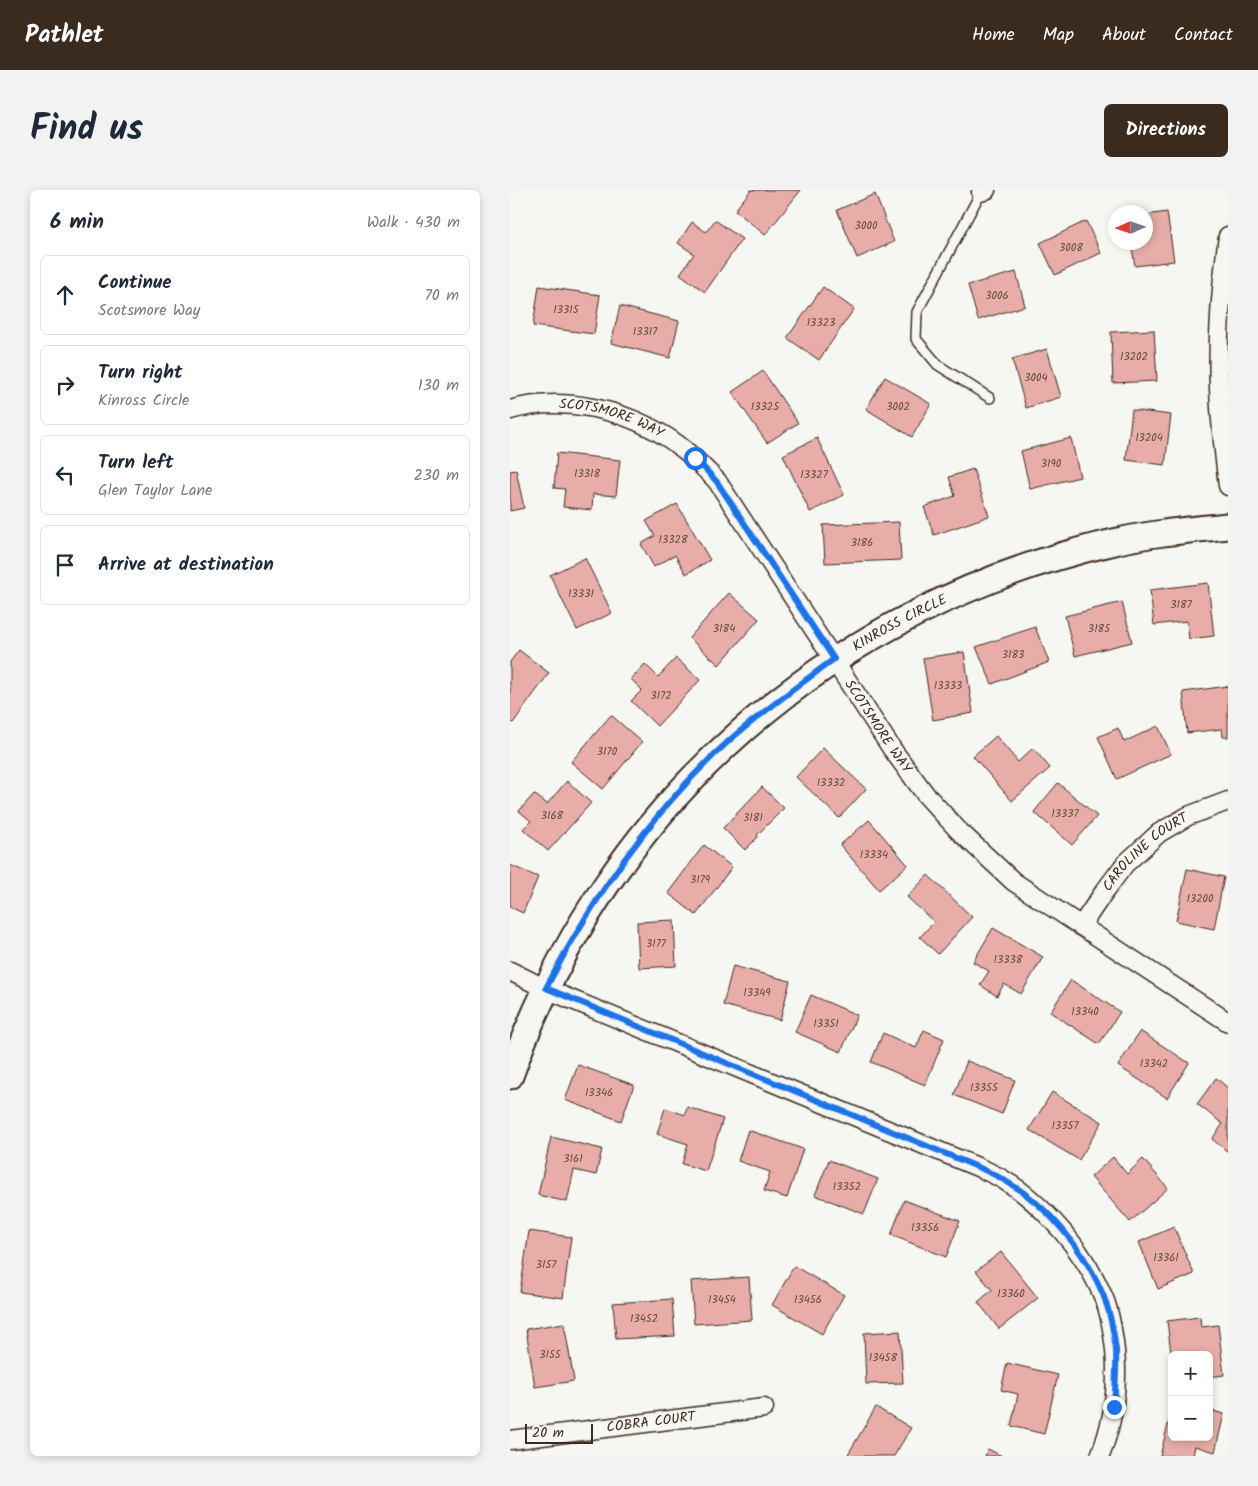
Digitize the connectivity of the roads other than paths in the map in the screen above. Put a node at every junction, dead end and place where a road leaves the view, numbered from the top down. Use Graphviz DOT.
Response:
graph roads {
  1 [pos="984,191"];
  2 [pos="1228,236"];
  3 [pos="990,398"];
  4 [pos="510,410"];
  5 [pos="1228,486"];
  6 [pos="1228,526"];
  7 [pos="834,659"];
  8 [pos="1228,801"];
  9 [pos="1081,926"];
  10 [pos="510,971"];
  11 [pos="546,988"];
  12 [pos="1228,1022"];
  13 [pos="510,1076"];
  14 [pos="764,1408"];
  15 [pos="510,1440"];
  16 [pos="1100,1456"];
  1 -- 3 [label="lane"];
  2 -- 5 [label="street"];
  4 -- 7 [label="street, SCOTSMORE WAY"];
  6 -- 7 [label="street, KINROSS CIRCLE"];
  7 -- 9 [label="street, SCOTSMORE WAY"];
  7 -- 11 [label="street, KINROSS CIRCLE"];
  8 -- 9 [label="street, CAROLINE COURT"];
  9 -- 12 [label="street, SCOTSMORE WAY"];
  10 -- 11 [label="street"];
  11 -- 13 [label="street, KINROSS CIRCLE"];
  11 -- 16 [label="street"];
  14 -- 15 [label="street, COBRA COURT"];
}
